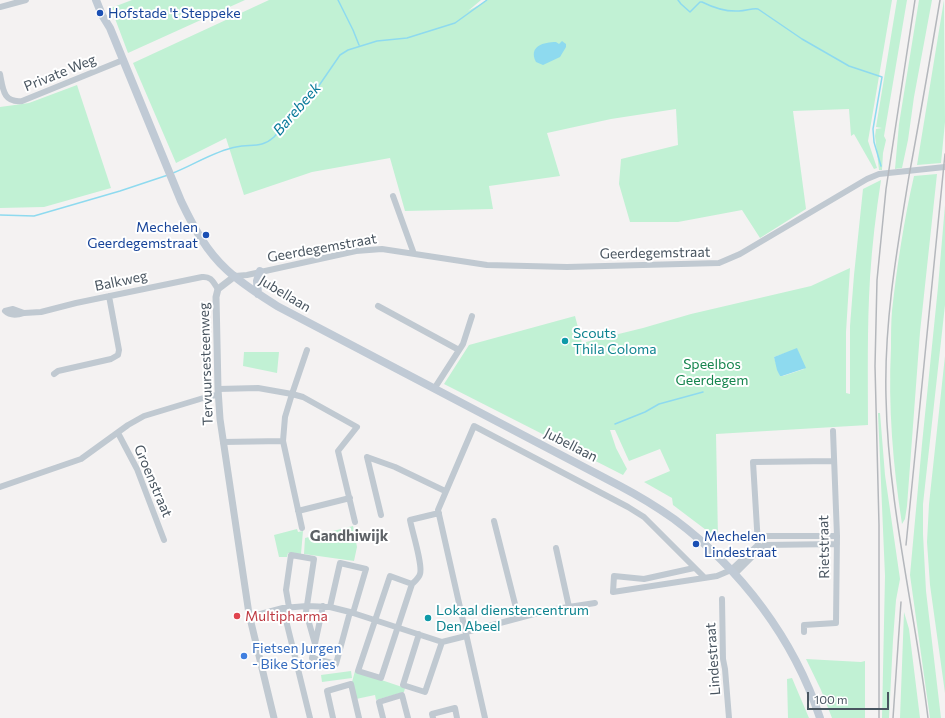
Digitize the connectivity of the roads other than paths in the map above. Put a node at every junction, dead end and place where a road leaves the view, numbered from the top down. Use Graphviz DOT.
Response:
graph roads {
  1 [pos="26,0"];
  2 [pos="96,0"];
  3 [pos="0,7"];
  4 [pos="123,60"];
  5 [pos="0,74"];
  6 [pos="945,167"];
  7 [pos="393,196"];
  8 [pos="414,254"];
  9 [pos="260,271"];
  10 [pos="235,276"];
  11 [pos="218,289"];
  12 [pos="258,294"];
  13 [pos="109,296"];
  14 [pos="378,306"];
  15 [pos="2,311"];
  16 [pos="472,316"];
  17 [pos="307,350"];
  18 [pos="459,350"];
  19 [pos="54,374"];
  20 [pos="434,389"];
  21 [pos="218,392"];
  22 [pos="292,394"];
  23 [pos="833,431"];
  24 [pos="118,433"];
  25 [pos="283,441"];
  26 [pos="223,442"];
  27 [pos="834,461"];
  28 [pos="0,487"];
  29 [pos="445,491"];
  30 [pos="350,498"];
  31 [pos="298,512"];
  32 [pos="439,513"];
  33 [pos="381,515"];
  34 [pos="494,521"];
  35 [pos="355,522"];
  36 [pos="302,528"];
  37 [pos="837,536"];
  38 [pos="164,540"];
  39 [pos="759,544"];
  40 [pos="837,544"];
  41 [pos="556,548"];
  42 [pos="694,568"];
  43 [pos="733,572"];
  44 [pos="704,578"];
  45 [pos="412,584"];
  46 [pos="722,599"];
  47 [pos="595,603"];
  48 [pos="307,606"];
  49 [pos="326,606"];
  50 [pos="569,607"];
  51 [pos="286,608"];
  52 [pos="352,612"];
  53 [pos="249,617"];
  54 [pos="517,618"];
  55 [pos="374,620"];
  56 [pos="397,627"];
  57 [pos="804,632"];
  58 [pos="419,634"];
  59 [pos="466,634"];
  60 [pos="442,642"];
  61 [pos="315,644"];
  62 [pos="274,718"];
  63 [pos="310,718"];
  64 [pos="333,718"];
  65 [pos="359,718"];
  66 [pos="383,718"];
  67 [pos="408,718"];
  68 [pos="433,718"];
  69 [pos="457,718"];
  70 [pos="485,718"];
  71 [pos="729,718"];
  72 [pos="820,718"];
  1 -- 3 [label="street"];
  2 -- 4 [label="main road"];
  4 -- 5 [label="street, Private Weg"];
  4 -- 10 [label="main road"];
  6 -- 8 [label="street, Geerdegemstraat"];
  7 -- 8 [label="street"];
  8 -- 9 [label="street, Geerdegemstraat"];
  9 -- 10 [label="street, Geerdegemstraat"];
  9 -- 12 [label="main road"];
  10 -- 11 [label="street, Tervuursesteenweg"];
  10 -- 12 [label="main road, Jubellaan"];
  11 -- 13 [label="street, Balkweg"];
  11 -- 21 [label="street, Tervuursesteenweg"];
  12 -- 20 [label="main road, Jubellaan"];
  13 -- 15 [label="street, Balkweg"];
  13 -- 19 [label="street"];
  14 -- 18 [label="street"];
  16 -- 18 [label="street"];
  17 -- 22 [label="street"];
  18 -- 20 [label="street"];
  20 -- 43 [label="main road, Jubellaan"];
  21 -- 22 [label="street"];
  21 -- 24 [label="street"];
  21 -- 26 [label="street, Tervuursesteenweg"];
  22 -- 25 [label="street"];
  22 -- 30 [label="street"];
  23 -- 27 [label="street, Rietstraat"];
  24 -- 28 [label="street"];
  24 -- 38 [label="street, Groenstraat"];
  25 -- 26 [label="street"];
  25 -- 31 [label="street"];
  26 -- 53 [label="street, Tervuursesteenweg"];
  27 -- 37 [label="street, Rietstraat"];
  27 -- 39 [label="street"];
  29 -- 32 [label="street"];
  29 -- 33 [label="street"];
  29 -- 42 [label="street"];
  30 -- 31 [label="street"];
  30 -- 35 [label="street"];
  31 -- 36 [label="street"];
  32 -- 45 [label="street"];
  32 -- 59 [label="street"];
  34 -- 54 [label="street"];
  37 -- 39 [label="street"];
  37 -- 40 [label="street, Rietstraat"];
  39 -- 40 [label="street"];
  39 -- 43 [label="street"];
  40 -- 57 [label="street, Rietstraat"];
  41 -- 50 [label="street"];
  42 -- 44 [label="street"];
  42 -- 44 [label="street"];
  43 -- 44 [label="street"];
  43 -- 72 [label="main road, Jubellaan"];
  45 -- 55 [label="street"];
  45 -- 56 [label="street"];
  46 -- 71 [label="street, Lindestraat"];
  47 -- 50 [label="street"];
  48 -- 49 [label="street"];
  48 -- 51 [label="street"];
  48 -- 51 [label="street"];
  48 -- 61 [label="street"];
  49 -- 52 [label="street"];
  49 -- 52 [label="street"];
  49 -- 61 [label="street"];
  50 -- 54 [label="street"];
  51 -- 53 [label="street"];
  51 -- 63 [label="street"];
  52 -- 55 [label="street"];
  52 -- 61 [label="street"];
  53 -- 62 [label="street, Tervuursesteenweg"];
  54 -- 59 [label="street"];
  55 -- 56 [label="street"];
  55 -- 56 [label="street"];
  56 -- 58 [label="street"];
  58 -- 60 [label="street"];
  58 -- 60 [label="street"];
  59 -- 60 [label="street"];
  59 -- 70 [label="street"];
  64 -- 65 [label="street"];
  66 -- 67 [label="street"];
  68 -- 69 [label="street"];
}
